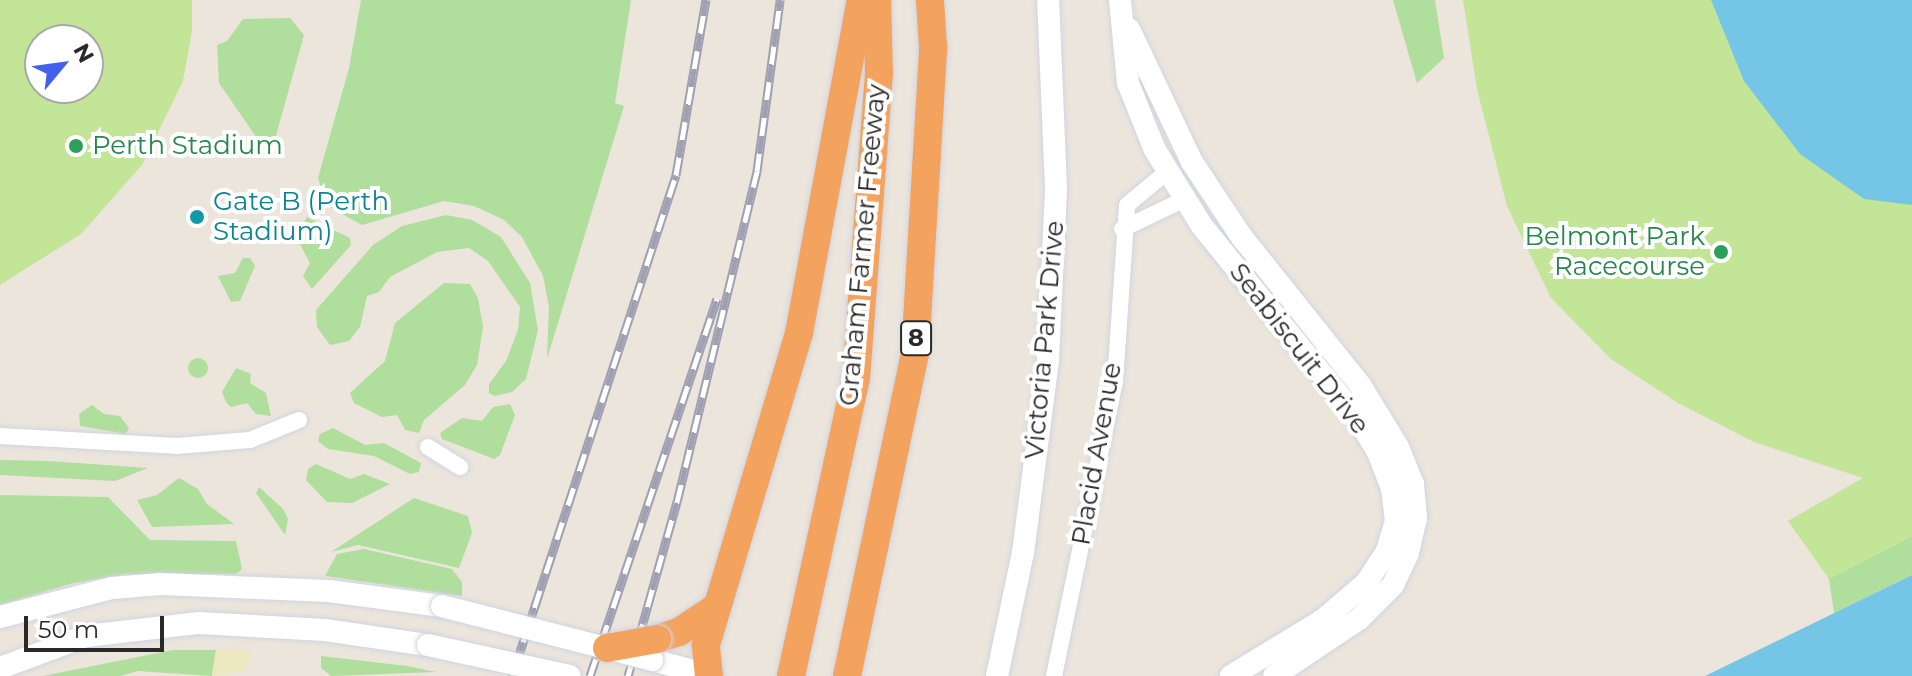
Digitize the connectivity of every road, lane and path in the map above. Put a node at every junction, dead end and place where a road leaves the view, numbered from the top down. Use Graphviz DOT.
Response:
graph roads {
  1 [pos="861,0"];
  2 [pos="877,0"];
  3 [pos="930,0"];
  4 [pos="1048,0"];
  5 [pos="1121,7"];
  6 [pos="1168,171"];
  7 [pos="1185,199"];
  8 [pos="1122,229"];
  9 [pos="299,420"];
  10 [pos="0,436"];
  11 [pos="428,447"];
  12 [pos="460,467"];
  13 [pos="715,608"];
  14 [pos="0,617"];
  15 [pos="607,648"];
  16 [pos="654,650"];
  17 [pos="0,668"];
  18 [pos="570,676"];
  19 [pos="710,676"];
  20 [pos="791,676"];
  21 [pos="847,676"];
  22 [pos="997,676"];
  23 [pos="1054,676"];
  24 [pos="1231,676"];
  25 [pos="1274,676"];
  1 -- 13 [label="highway"];
  2 -- 20 [label="highway, Graham Farmer Freeway"];
  3 -- 21 [label="highway, Graham Farmer Freeway / 8"];
  4 -- 22 [label="street, Victoria Park Drive"];
  5 -- 6 [label="street, Seabiscuit Drive"];
  5 -- 25 [label="street, Seabiscuit Drive"];
  6 -- 7 [label="street, Seabiscuit Drive"];
  6 -- 8 [label="street"];
  7 -- 8 [label="street"];
  7 -- 24 [label="street, Seabiscuit Drive"];
  8 -- 23 [label="street, Placid Avenue"];
  9 -- 10 [label="street"];
  11 -- 12 [label="street"];
  13 -- 16 [label="highway"];
  13 -- 19 [label="highway"];
  14 -- 15 [label="street, bridge"];
  15 -- 16 [label="highway, bridge"];
  16 -- 19 [label="street"];
  17 -- 18 [label="street, bridge"];
}
